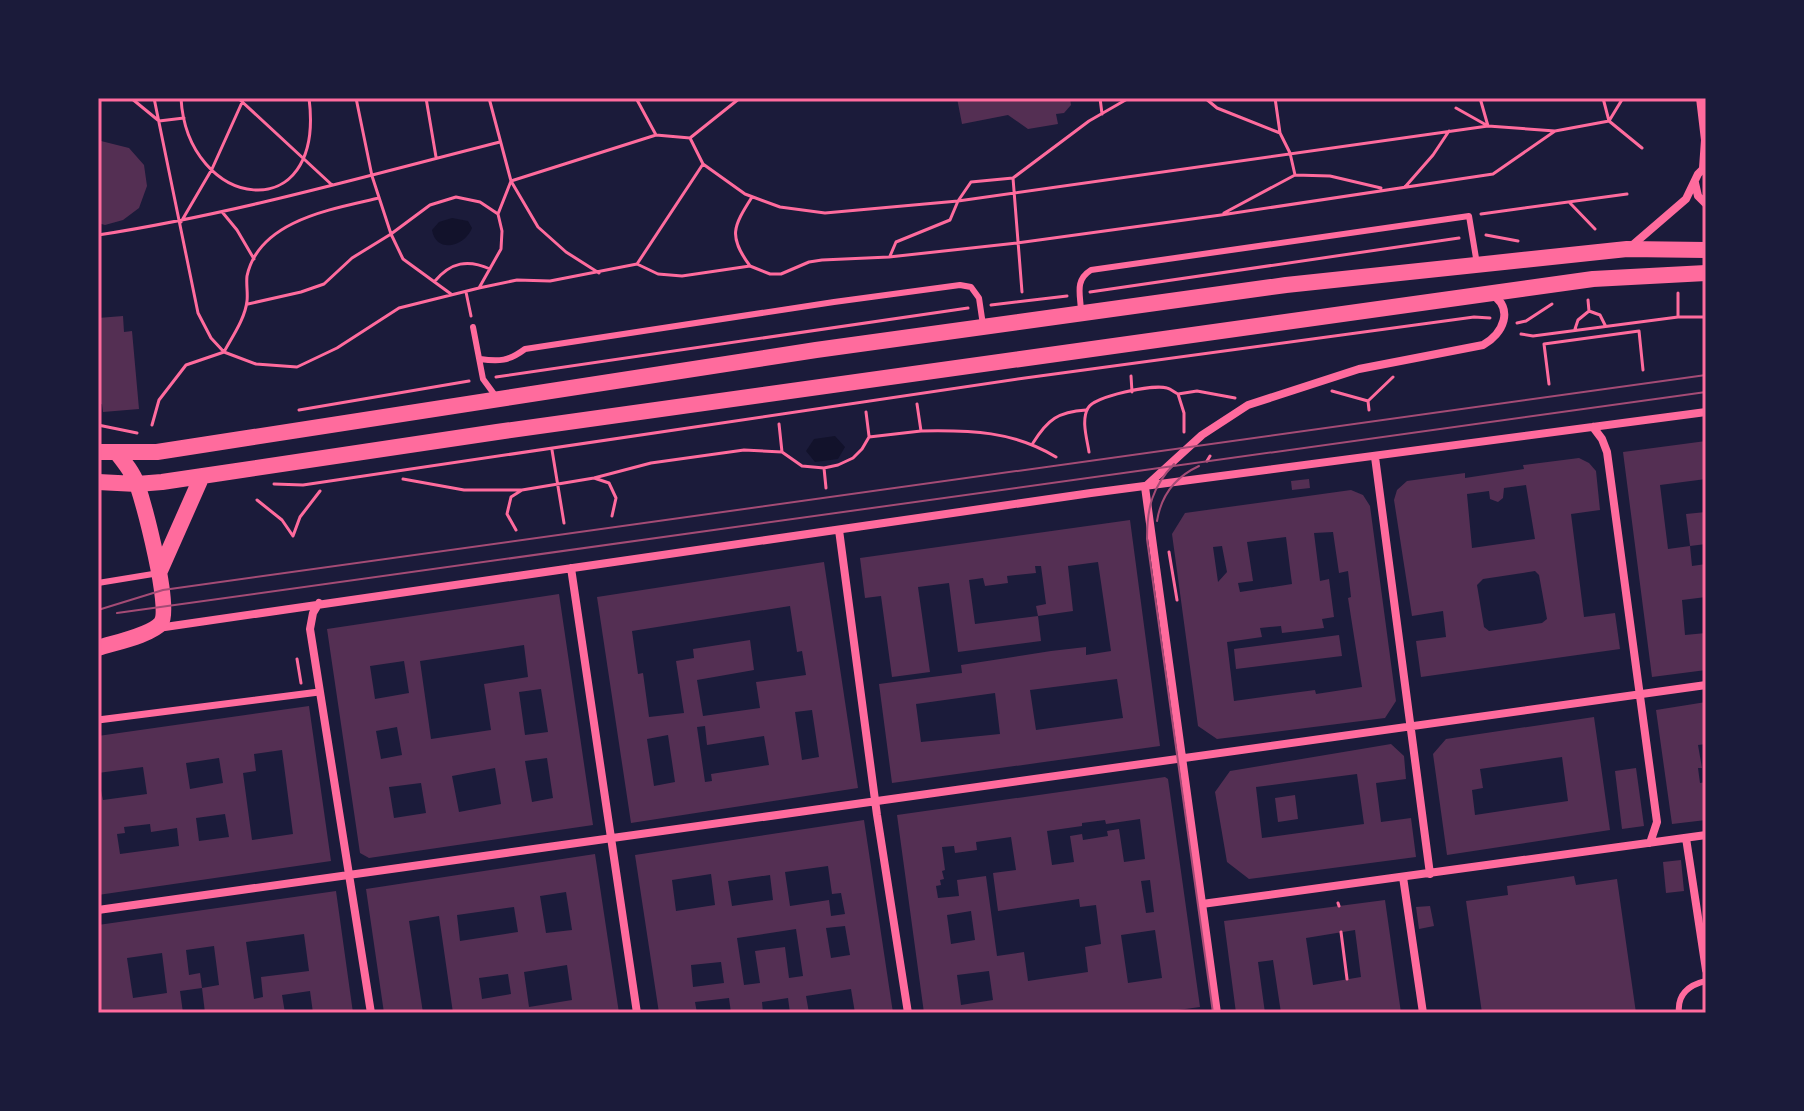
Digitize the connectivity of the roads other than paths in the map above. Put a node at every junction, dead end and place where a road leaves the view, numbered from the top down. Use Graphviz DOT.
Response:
graph roads {
  1 [pos="1700,98"];
  2 [pos="1704,167"];
  3 [pos="1695,182"];
  4 [pos="1706,204"];
  5 [pos="1627,249"];
  6 [pos="1706,250"];
  7 [pos="1477,264"];
  8 [pos="1706,273"];
  9 [pos="1490,294"];
  10 [pos="1082,313"];
  11 [pos="473,327"];
  12 [pos="983,327"];
  13 [pos="480,359"];
  14 [pos="497,398"];
  15 [pos="1706,412"];
  16 [pos="1593,427"];
  17 [pos="98,452"];
  18 [pos="117,453"];
  19 [pos="1375,457"];
  20 [pos="202,476"];
  21 [pos="98,482"];
  22 [pos="137,484"];
  23 [pos="1145,487"];
  24 [pos="839,530"];
  25 [pos="571,568"];
  26 [pos="159,573"];
  27 [pos="98,583"];
  28 [pos="319,603"];
  29 [pos="155,628"];
  30 [pos="98,648"];
  31 [pos="1706,685"];
  32 [pos="319,692"];
  33 [pos="1639,694"];
  34 [pos="98,720"];
  35 [pos="1411,726"];
  36 [pos="1180,758"];
  37 [pos="875,801"];
  38 [pos="1706,835"];
  39 [pos="612,838"];
  40 [pos="1686,838"];
  41 [pos="1650,843"];
  42 [pos="1430,874"];
  43 [pos="348,875"];
  44 [pos="1403,877"];
  45 [pos="1202,904"];
  46 [pos="98,910"];
  47 [pos="1706,970"];
  48 [pos="1706,981"];
  49 [pos="371,1013"];
  50 [pos="637,1013"];
  51 [pos="908,1013"];
  52 [pos="1217,1013"];
  53 [pos="1423,1013"];
  54 [pos="1679,1013"];
  1 -- 2 [label="street"];
  2 -- 3 [label="street"];
  3 -- 4 [label="street"];
  3 -- 5 [label="street"];
  5 -- 6 [label="main road"];
  5 -- 7 [label="main road"];
  7 -- 10 [label="main road"];
  7 -- 10 [label="lane"];
  8 -- 9 [label="main road"];
  9 -- 20 [label="main road"];
  9 -- 23 [label="street"];
  10 -- 12 [label="main road"];
  11 -- 13 [label="lane"];
  12 -- 13 [label="lane"];
  12 -- 14 [label="main road"];
  13 -- 14 [label="lane"];
  14 -- 18 [label="main road"];
  15 -- 16 [label="street"];
  16 -- 19 [label="street"];
  16 -- 33 [label="street"];
  17 -- 18 [label="main road"];
  18 -- 22 [label="main road"];
  19 -- 23 [label="street"];
  19 -- 35 [label="street"];
  20 -- 22 [label="main road"];
  20 -- 26 [label="main road"];
  21 -- 22 [label="main road"];
  22 -- 26 [label="main road"];
  23 -- 24 [label="street"];
  23 -- 36 [label="street"];
  24 -- 25 [label="street"];
  24 -- 37 [label="street"];
  25 -- 28 [label="street"];
  25 -- 39 [label="street"];
  26 -- 27 [label="lane"];
  26 -- 29 [label="main road"];
  28 -- 29 [label="street"];
  28 -- 32 [label="street"];
  29 -- 30 [label="main road"];
  31 -- 33 [label="street"];
  32 -- 34 [label="street"];
  32 -- 43 [label="street"];
  33 -- 35 [label="street"];
  33 -- 41 [label="street"];
  35 -- 36 [label="street"];
  35 -- 42 [label="street"];
  36 -- 37 [label="street"];
  36 -- 45 [label="street"];
  37 -- 39 [label="street"];
  37 -- 51 [label="street"];
  38 -- 40 [label="street"];
  39 -- 43 [label="street"];
  39 -- 50 [label="street"];
  40 -- 41 [label="street"];
  40 -- 47 [label="street"];
  41 -- 42 [label="street"];
  42 -- 44 [label="street"];
  43 -- 46 [label="street"];
  43 -- 49 [label="street"];
  44 -- 45 [label="street"];
  44 -- 53 [label="street"];
  45 -- 52 [label="street"];
  48 -- 54 [label="lane"];
}
